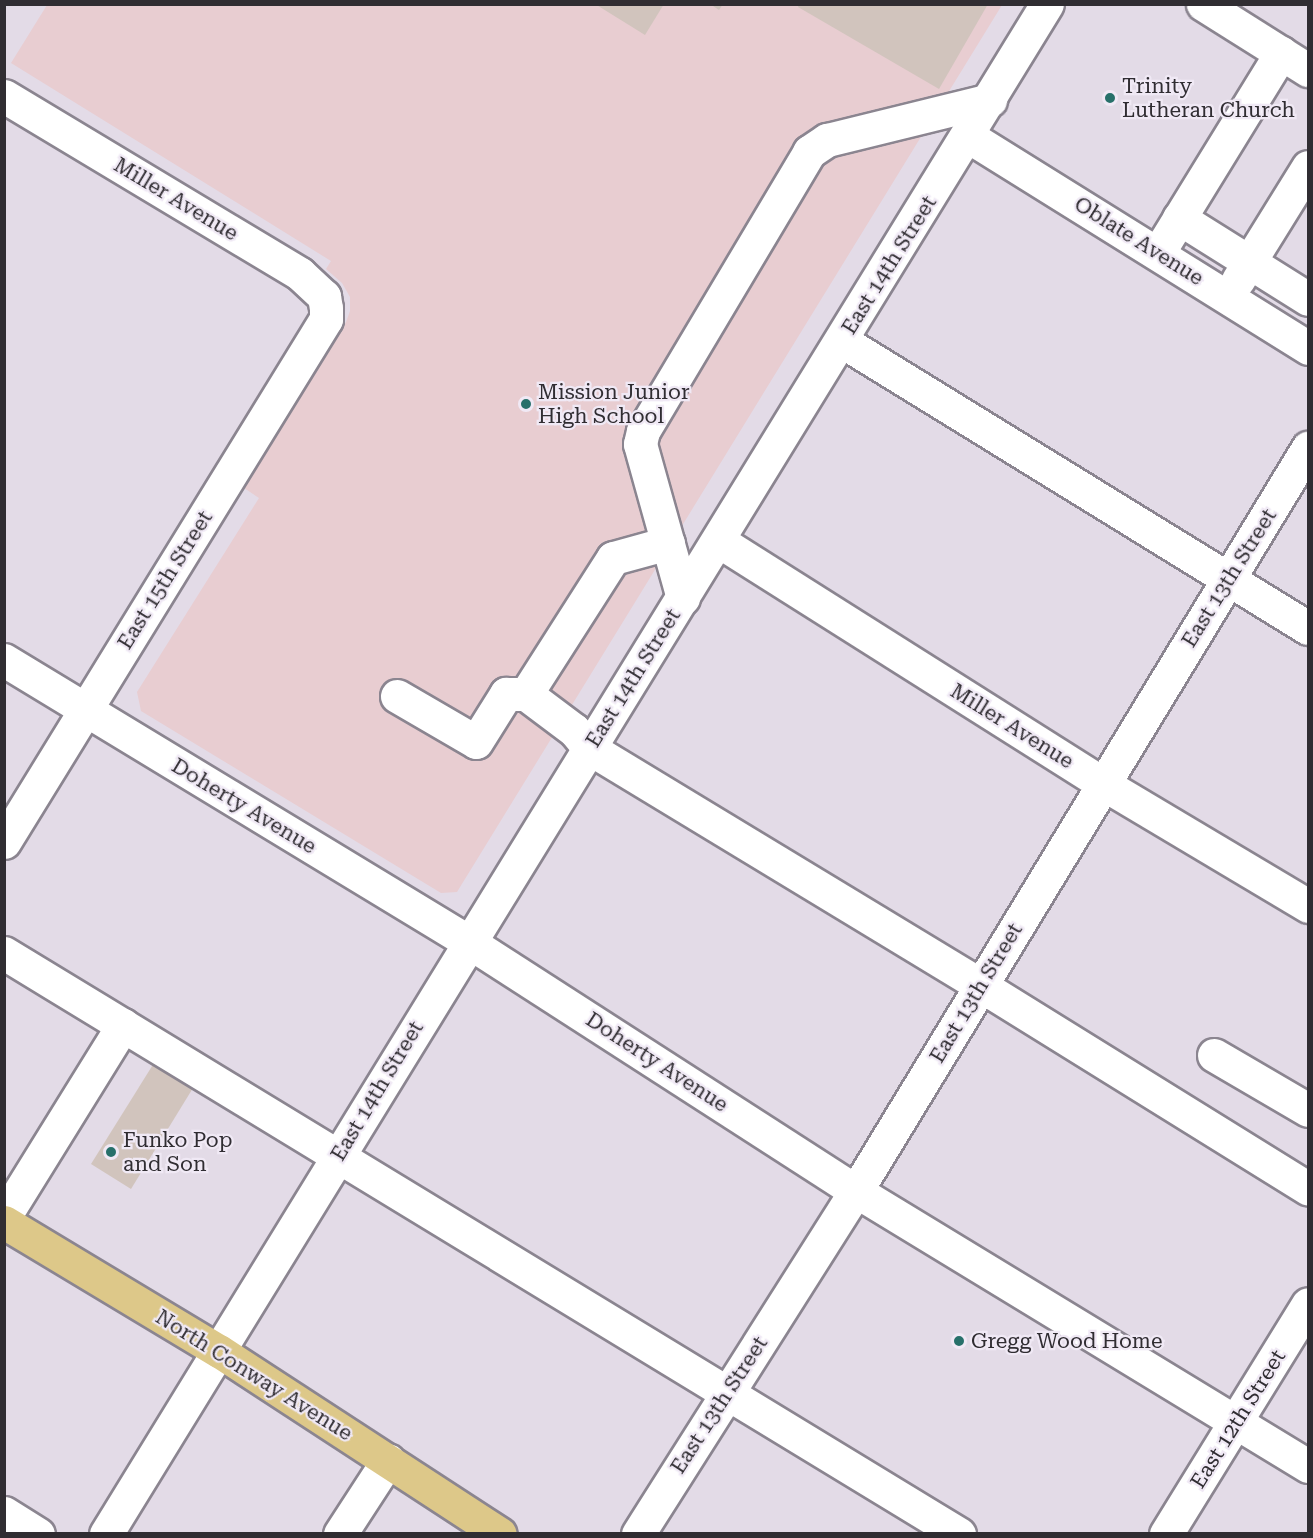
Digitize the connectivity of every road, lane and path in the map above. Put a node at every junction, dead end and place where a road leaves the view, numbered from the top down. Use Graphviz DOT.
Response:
graph roads {
  1 [pos="1047,4"];
  2 [pos="1203,4"];
  3 [pos="1295,62"];
  4 [pos="4,96"];
  5 [pos="990,100"];
  6 [pos="968,136"];
  7 [pos="1308,167"];
  8 [pos="1179,218"];
  9 [pos="1158,253"];
  10 [pos="1249,262"];
  11 [pos="1227,296"];
  12 [pos="1308,299"];
  13 [pos="326,319"];
  14 [pos="1304,335"];
  15 [pos="842,341"];
  16 [pos="1308,448"];
  17 [pos="719,541"];
  18 [pos="668,543"];
  19 [pos="1228,579"];
  20 [pos="683,598"];
  21 [pos="1308,628"];
  22 [pos="4,660"];
  23 [pos="526,694"];
  24 [pos="397,696"];
  25 [pos="85,710"];
  26 [pos="589,748"];
  27 [pos="1102,783"];
  28 [pos="4,842"];
  29 [pos="1308,906"];
  30 [pos="469,942"];
  31 [pos="4,953"];
  32 [pos="980,985"];
  33 [pos="123,1025"];
  34 [pos="1214,1054"];
  35 [pos="1308,1110"];
  36 [pos="338,1155"];
  37 [pos="1308,1188"];
  38 [pos="856,1191"];
  39 [pos="4,1216"];
  40 [pos="4,1222"];
  41 [pos="1308,1304"];
  42 [pos="219,1351"];
  43 [pos="728,1392"];
  44 [pos="1237,1422"];
  45 [pos="388,1460"];
  46 [pos="1308,1466"];
  47 [pos="4,1513"];
  48 [pos="38,1533"];
  49 [pos="106,1533"];
  50 [pos="340,1533"];
  51 [pos="500,1533"];
  52 [pos="638,1533"];
  53 [pos="959,1533"];
  54 [pos="1166,1533"];
  1 -- 5 [label="street, East 14th Street"];
  2 -- 3 [label="street"];
  3 -- 8 [label="street"];
  4 -- 13 [label="street, Miller Avenue"];
  5 -- 6 [label="street, East 14th Street"];
  5 -- 18 [label="street"];
  6 -- 9 [label="street, Oblate Avenue"];
  6 -- 15 [label="street, East 14th Street"];
  7 -- 10 [label="street"];
  8 -- 9 [label="street"];
  8 -- 10 [label="street"];
  9 -- 11 [label="street, Oblate Avenue"];
  10 -- 11 [label="street"];
  10 -- 12 [label="street"];
  11 -- 14 [label="street, Oblate Avenue"];
  13 -- 25 [label="street, East 15th Street"];
  15 -- 17 [label="street, East 14th Street"];
  15 -- 19 [label="street"];
  16 -- 19 [label="street, East 13th Street"];
  17 -- 20 [label="street, East 14th Street"];
  17 -- 27 [label="street, Miller Avenue"];
  18 -- 20 [label="street"];
  18 -- 23 [label="street"];
  19 -- 21 [label="street"];
  19 -- 27 [label="street, East 13th Street"];
  20 -- 26 [label="street, East 14th Street"];
  22 -- 25 [label="street, Doherty Avenue"];
  23 -- 24 [label="street"];
  23 -- 26 [label="street"];
  25 -- 28 [label="street, East 15th Street"];
  25 -- 30 [label="street, Doherty Avenue"];
  26 -- 30 [label="street, East 14th Street"];
  26 -- 32 [label="street"];
  27 -- 29 [label="street, Miller Avenue"];
  27 -- 32 [label="street, East 13th Street"];
  30 -- 36 [label="street, East 14th Street"];
  30 -- 38 [label="street, Doherty Avenue"];
  31 -- 33 [label="street"];
  32 -- 37 [label="street"];
  32 -- 38 [label="street, East 13th Street"];
  33 -- 36 [label="street"];
  33 -- 39 [label="street"];
  34 -- 35 [label="street"];
  36 -- 42 [label="street, East 14th Street"];
  36 -- 43 [label="street"];
  38 -- 43 [label="street, East 13th Street"];
  38 -- 44 [label="street, Doherty Avenue"];
  40 -- 42 [label="main road, North Conway Avenue"];
  41 -- 44 [label="street, East 12th Street"];
  42 -- 45 [label="main road, North Conway Avenue"];
  42 -- 49 [label="street, East 14th Street"];
  43 -- 52 [label="street, East 13th Street"];
  43 -- 53 [label="street"];
  44 -- 46 [label="street, Doherty Avenue"];
  44 -- 54 [label="street, East 12th Street"];
  45 -- 50 [label="street"];
  45 -- 51 [label="main road, North Conway Avenue"];
  47 -- 48 [label="street"];
}
